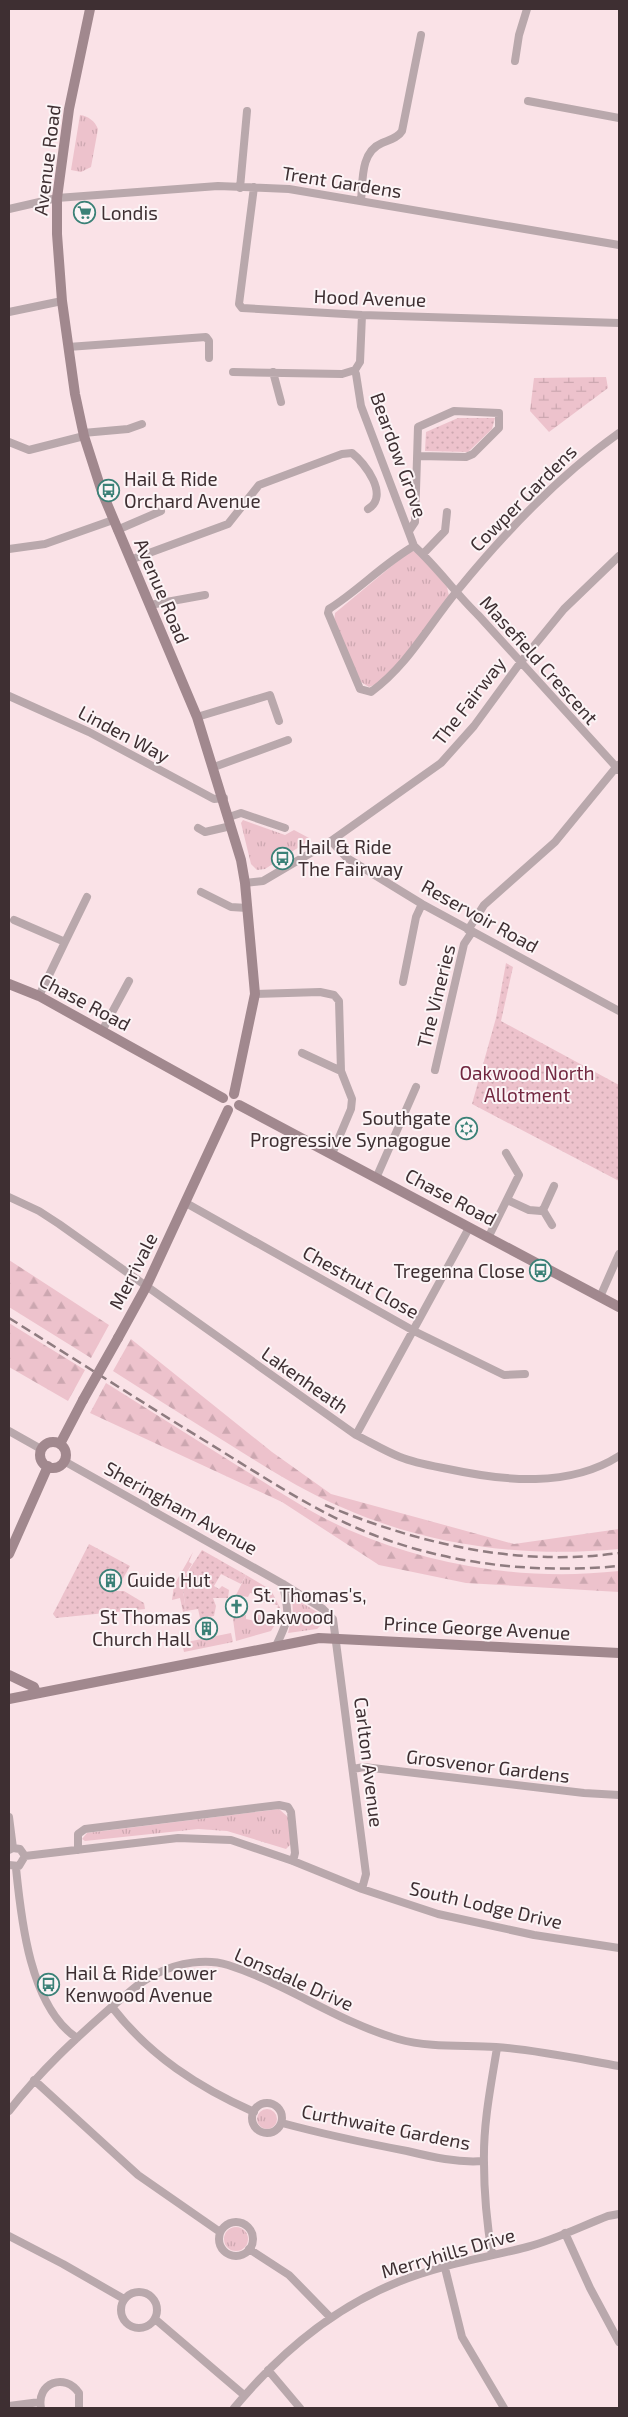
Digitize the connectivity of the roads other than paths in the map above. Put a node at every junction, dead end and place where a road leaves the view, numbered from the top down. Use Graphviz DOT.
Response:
graph roads {
  1 [pos="90,9"];
  2 [pos="527,9"];
  3 [pos="421,35"];
  4 [pos="514,61"];
  5 [pos="528,100"];
  6 [pos="247,111"];
  7 [pos="619,118"];
  8 [pos="254,187"];
  9 [pos="240,188"];
  10 [pos="57,198"];
  11 [pos="361,201"];
  12 [pos="9,209"];
  13 [pos="619,245"];
  14 [pos="62,301"];
  15 [pos="9,312"];
  16 [pos="362,315"];
  17 [pos="619,323"];
  18 [pos="68,347"];
  19 [pos="209,358"];
  20 [pos="233,372"];
  21 [pos="273,372"];
  22 [pos="356,374"];
  23 [pos="281,402"];
  24 [pos="142,424"];
  25 [pos="619,433"];
  26 [pos="84,434"];
  27 [pos="9,442"];
  28 [pos="419,456"];
  29 [pos="368,509"];
  30 [pos="162,511"];
  31 [pos="447,512"];
  32 [pos="115,525"];
  33 [pos="409,530"];
  34 [pos="414,546"];
  35 [pos="9,549"];
  36 [pos="423,554"];
  37 [pos="619,556"];
  38 [pos="130,560"];
  39 [pos="455,593"];
  40 [pos="205,595"];
  41 [pos="150,605"];
  42 [pos="520,663"];
  43 [pos="9,696"];
  44 [pos="197,717"];
  45 [pos="280,721"];
  46 [pos="288,740"];
  47 [pos="214,767"];
  48 [pos="618,767"];
  49 [pos="224,798"];
  50 [pos="230,821"];
  51 [pos="198,828"];
  52 [pos="285,828"];
  53 [pos="331,841"];
  54 [pos="246,883"];
  55 [pos="201,892"];
  56 [pos="87,897"];
  57 [pos="422,904"];
  58 [pos="247,908"];
  59 [pos="14,920"];
  60 [pos="470,931"];
  61 [pos="65,942"];
  62 [pos="129,981"];
  63 [pos="403,982"];
  64 [pos="9,984"];
  65 [pos="255,994"];
  66 [pos="39,996"];
  67 [pos="619,1011"];
  68 [pos="102,1031"];
  69 [pos="302,1053"];
  70 [pos="435,1070"];
  71 [pos="341,1071"];
  72 [pos="416,1087"];
  73 [pos="234,1094"];
  74 [pos="223,1098"];
  75 [pos="239,1105"];
  76 [pos="228,1110"];
  77 [pos="506,1153"];
  78 [pos="332,1154"];
  79 [pos="377,1176"];
  80 [pos="554,1186"];
  81 [pos="9,1197"];
  82 [pos="507,1200"];
  83 [pos="186,1203"];
  84 [pos="543,1210"];
  85 [pos="552,1225"];
  86 [pos="470,1228"];
  87 [pos="489,1236"];
  88 [pos="619,1254"];
  89 [pos="146,1287"];
  90 [pos="600,1297"];
  91 [pos="619,1307"];
  92 [pos="414,1330"];
  93 [pos="525,1374"];
  94 [pos="9,1431"];
  95 [pos="356,1435"];
  96 [pos="60,1444"];
  97 [pos="41,1449"];
  98 [pos="619,1456"];
  99 [pos="64,1461"];
  100 [pos="48,1466"];
  101 [pos="9,1554"];
  102 [pos="283,1584"];
  103 [pos="336,1638"];
  104 [pos="276,1646"];
  105 [pos="619,1653"];
  106 [pos="9,1675"];
  107 [pos="36,1693"];
  108 [pos="9,1699"];
  109 [pos="353,1769"];
  110 [pos="619,1795"];
  111 [pos="9,1817"];
  112 [pos="11,1849"];
  113 [pos="78,1850"];
  114 [pos="25,1856"];
  115 [pos="293,1862"];
  116 [pos="12,1866"];
  117 [pos="362,1889"];
  118 [pos="619,1948"];
  119 [pos="112,2007"];
  120 [pos="77,2038"];
  121 [pos="497,2048"];
  122 [pos="619,2066"];
  123 [pos="34,2080"];
  124 [pos="9,2111"];
  125 [pos="254,2112"];
  126 [pos="282,2122"];
  127 [pos="484,2161"];
  128 [pos="619,2214"];
  129 [pos="220,2232"];
  130 [pos="565,2233"];
  131 [pos="9,2236"];
  132 [pos="249,2249"];
  133 [pos="492,2255"];
  134 [pos="445,2268"];
  135 [pos="124,2299"];
  136 [pos="330,2317"];
  137 [pos="155,2319"];
  138 [pos="619,2340"];
  139 [pos="268,2370"];
  140 [pos="244,2395"];
  141 [pos="41,2405"];
  142 [pos="9,2406"];
  143 [pos="79,2408"];
  144 [pos="234,2408"];
  145 [pos="300,2408"];
  146 [pos="504,2408"];
  1 -- 10 [label="street, Avenue Road"];
  2 -- 4 [label="street"];
  3 -- 11 [label="street"];
  5 -- 7 [label="street"];
  6 -- 9 [label="street"];
  8 -- 9 [label="street, Trent Gardens"];
  8 -- 11 [label="street, Trent Gardens"];
  8 -- 16 [label="street, Hood Avenue"];
  9 -- 10 [label="street, Trent Gardens"];
  10 -- 12 [label="street, Trent Gardens"];
  10 -- 14 [label="street, Avenue Road"];
  11 -- 13 [label="street, Trent Gardens"];
  14 -- 15 [label="street"];
  14 -- 18 [label="street, Avenue Road"];
  16 -- 17 [label="street, Hood Avenue"];
  16 -- 21 [label="street"];
  18 -- 19 [label="street"];
  18 -- 26 [label="street, Avenue Road"];
  20 -- 21 [label="street"];
  21 -- 23 [label="street"];
  22 -- 33 [label="street, Beardow Grove"];
  24 -- 26 [label="street"];
  25 -- 39 [label="street, Cowper Gardens"];
  26 -- 27 [label="street"];
  26 -- 32 [label="street, Avenue Road"];
  28 -- 28 [label="street"];
  28 -- 33 [label="street"];
  29 -- 38 [label="street"];
  30 -- 32 [label="street"];
  31 -- 36 [label="street"];
  32 -- 35 [label="street"];
  32 -- 38 [label="street, Avenue Road"];
  33 -- 34 [label="street, Beardow Grove"];
  34 -- 36 [label="street"];
  34 -- 39 [label="street, Cowper Gardens"];
  36 -- 39 [label="street"];
  37 -- 42 [label="street, The Fairway"];
  38 -- 41 [label="street, Avenue Road"];
  39 -- 42 [label="street, Masefield Crescent"];
  40 -- 41 [label="street"];
  41 -- 44 [label="street, Avenue Road"];
  42 -- 48 [label="street, Masefield Crescent"];
  42 -- 53 [label="street, The Fairway"];
  43 -- 49 [label="street, Linden Way"];
  44 -- 45 [label="street"];
  44 -- 47 [label="street, Avenue Road"];
  46 -- 47 [label="street"];
  47 -- 49 [label="street, Avenue Road"];
  48 -- 60 [label="street, The Vineries"];
  49 -- 50 [label="street, Avenue Road"];
  50 -- 51 [label="street"];
  50 -- 52 [label="street"];
  50 -- 54 [label="street, Avenue Road"];
  53 -- 54 [label="street, The Fairway"];
  53 -- 57 [label="street, Reservoir Road"];
  54 -- 58 [label="street, Avenue Road"];
  55 -- 58 [label="street"];
  56 -- 61 [label="street"];
  57 -- 60 [label="street, Reservoir Road"];
  57 -- 63 [label="street"];
  58 -- 65 [label="street, Avenue Road"];
  59 -- 61 [label="street"];
  60 -- 67 [label="street, Reservoir Road"];
  60 -- 70 [label="street, The Vineries"];
  61 -- 66 [label="street"];
  62 -- 68 [label="street"];
  64 -- 66 [label="street, Chase Road"];
  65 -- 71 [label="street"];
  65 -- 73 [label="street, Avenue Road"];
  66 -- 68 [label="street, Chase Road"];
  68 -- 74 [label="street, Chase Road"];
  69 -- 71 [label="street"];
  71 -- 78 [label="street"];
  72 -- 79 [label="street"];
  73 -- 74 [label="street"];
  73 -- 75 [label="street"];
  74 -- 76 [label="street"];
  75 -- 76 [label="street"];
  75 -- 78 [label="street, Chase Road"];
  76 -- 83 [label="street, Merrivale"];
  77 -- 82 [label="street"];
  78 -- 79 [label="street, Chase Road"];
  79 -- 86 [label="street, Chase Road"];
  80 -- 84 [label="street"];
  81 -- 89 [label="street, Lakenheath"];
  82 -- 84 [label="street"];
  82 -- 87 [label="street"];
  83 -- 89 [label="street, Merrivale"];
  83 -- 92 [label="street, Chestnut Close"];
  84 -- 85 [label="street"];
  86 -- 87 [label="street, Chase Road"];
  86 -- 92 [label="street"];
  87 -- 90 [label="street, Chase Road"];
  88 -- 90 [label="street"];
  89 -- 95 [label="street, Lakenheath"];
  89 -- 96 [label="street, Merrivale, bridge"];
  90 -- 91 [label="street, Chase Road"];
  92 -- 93 [label="street, Chestnut Close"];
  92 -- 95 [label="street"];
  94 -- 97 [label="street"];
  95 -- 98 [label="street, Lakenheath"];
  96 -- 97 [label="street"];
  96 -- 99 [label="street"];
  97 -- 100 [label="street"];
  99 -- 100 [label="street"];
  99 -- 102 [label="street, Sheringham Avenue"];
  100 -- 101 [label="street"];
  102 -- 103 [label="street, Sheringham Avenue"];
  102 -- 104 [label="street"];
  103 -- 104 [label="street, Prince George Avenue"];
  103 -- 105 [label="street, Prince George Avenue"];
  103 -- 109 [label="street, Carlton Avenue"];
  104 -- 107 [label="street, Prince George Avenue"];
  106 -- 107 [label="street"];
  107 -- 108 [label="street, Prince George Avenue"];
  109 -- 110 [label="street, Grosvenor Gardens"];
  109 -- 117 [label="street, Carlton Avenue"];
  111 -- 112 [label="street"];
  112 -- 114 [label="street"];
  113 -- 114 [label="street, South Lodge Drive"];
  113 -- 115 [label="street, South Lodge Drive"];
  113 -- 115 [label="street"];
  114 -- 116 [label="street"];
  115 -- 117 [label="street, South Lodge Drive"];
  116 -- 120 [label="street"];
  117 -- 118 [label="street, South Lodge Drive"];
  119 -- 120 [label="street, Lonsdale Drive"];
  119 -- 121 [label="street, Lonsdale Drive"];
  119 -- 125 [label="street"];
  120 -- 123 [label="street, Lonsdale Drive"];
  121 -- 122 [label="street, Lonsdale Drive"];
  121 -- 127 [label="street"];
  123 -- 124 [label="street, Lonsdale Drive"];
  123 -- 129 [label="street"];
  125 -- 126 [label="street, Curthwaite Gardens"];
  125 -- 126 [label="street, Curthwaite Gardens"];
  126 -- 127 [label="street, Curthwaite Gardens"];
  127 -- 133 [label="street"];
  128 -- 130 [label="street, Merryhills Drive"];
  129 -- 132 [label="street"];
  129 -- 132 [label="street"];
  130 -- 133 [label="street, Merryhills Drive"];
  130 -- 138 [label="street"];
  131 -- 135 [label="street"];
  132 -- 136 [label="street"];
  133 -- 134 [label="street, Merryhills Drive"];
  134 -- 136 [label="street, Merryhills Drive"];
  134 -- 146 [label="street"];
  135 -- 137 [label="street"];
  135 -- 137 [label="street"];
  136 -- 139 [label="street, Merryhills Drive"];
  137 -- 140 [label="street"];
  139 -- 140 [label="street, Merryhills Drive"];
  139 -- 145 [label="street"];
  140 -- 144 [label="street, Merryhills Drive"];
  141 -- 142 [label="street"];
  141 -- 143 [label="street"];
}
